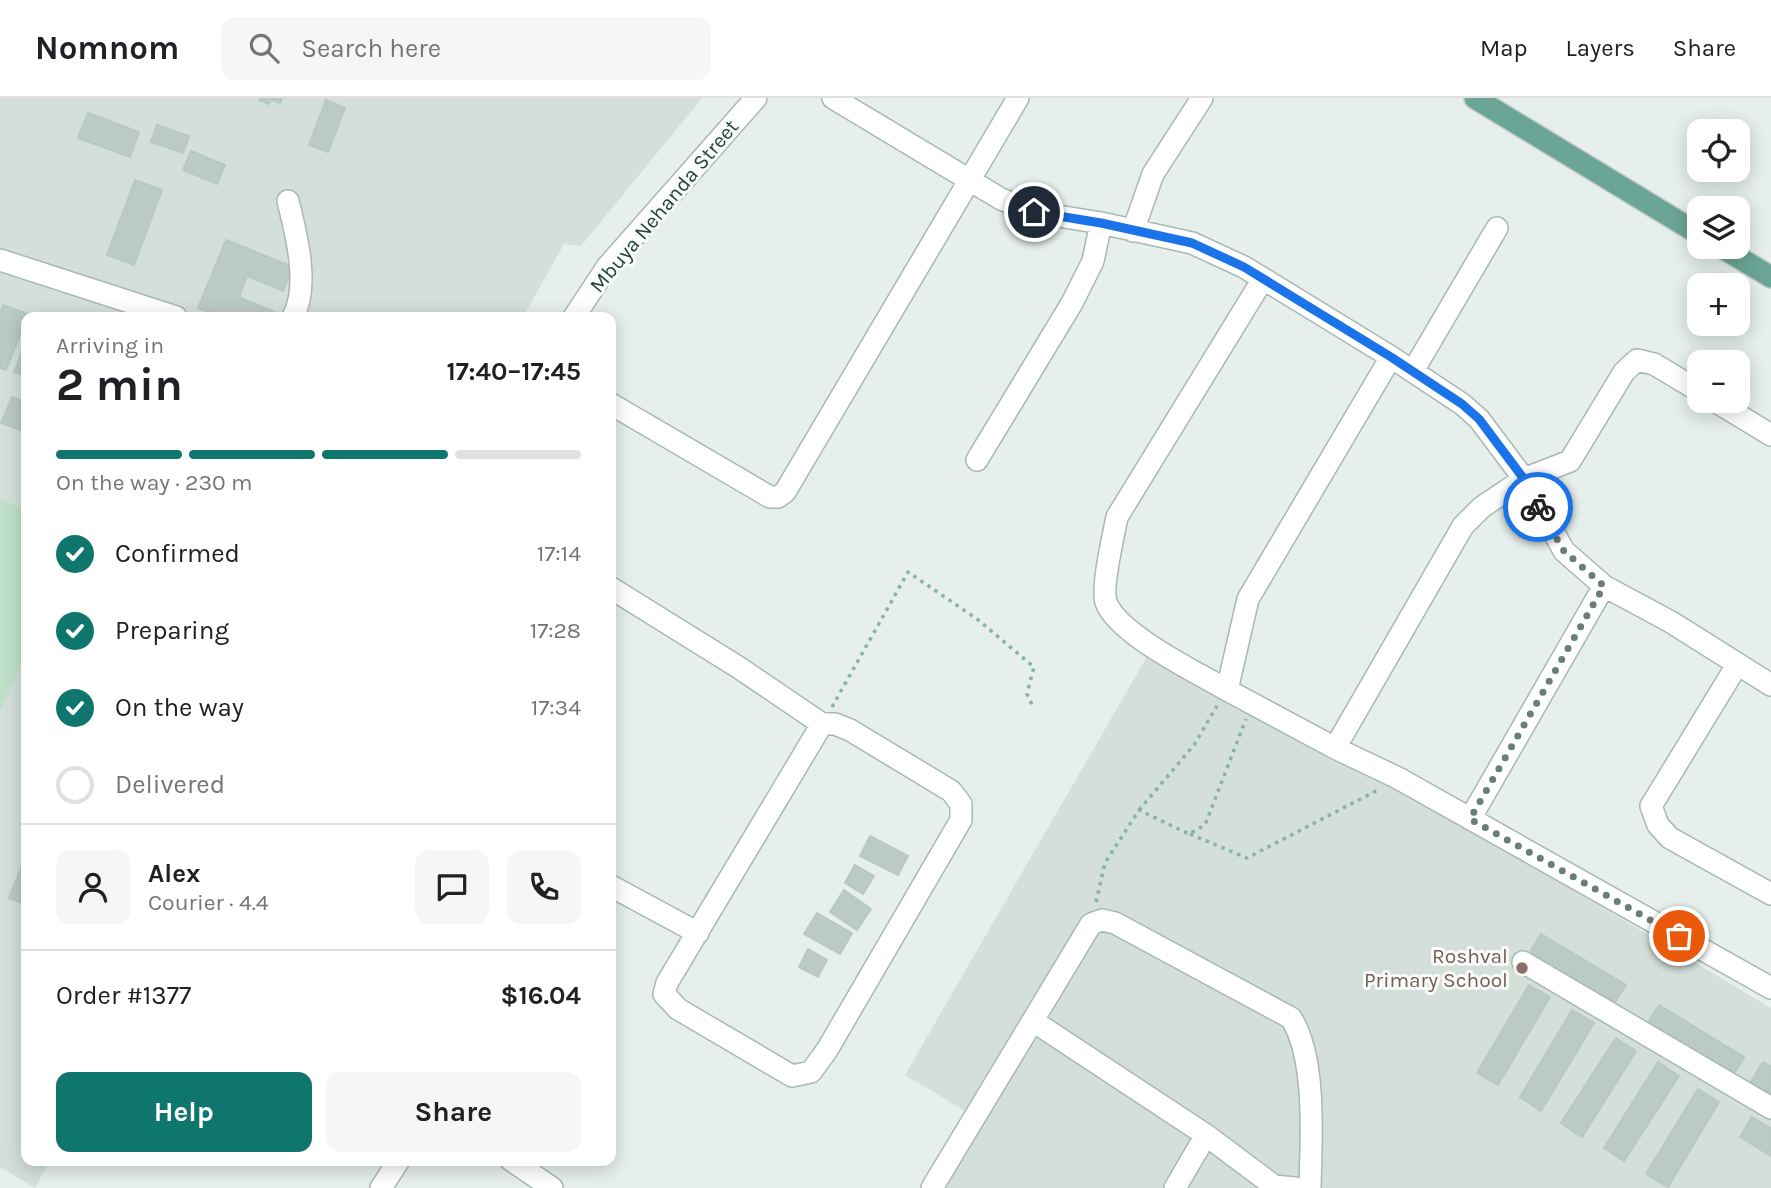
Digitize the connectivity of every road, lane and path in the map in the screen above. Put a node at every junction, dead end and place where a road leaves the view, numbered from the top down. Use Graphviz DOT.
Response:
graph roads {
  1 [pos="757,98"];
  2 [pos="833,98"];
  3 [pos="1018,98"];
  4 [pos="1202,98"];
  5 [pos="1475,98"];
  6 [pos="970,178"];
  7 [pos="288,201"];
  8 [pos="1101,223"];
  9 [pos="1687,227"];
  10 [pos="1497,228"];
  11 [pos="1133,231"];
  12 [pos="1741,259"];
  13 [pos="0,260"];
  14 [pos="1771,277"];
  15 [pos="1263,279"];
  16 [pos="161,312"];
  17 [pos="296,312"];
  18 [pos="578,312"];
  19 [pos="1391,357"];
  20 [pos="1413,371"];
  21 [pos="1687,384"];
  22 [pos="616,407"];
  23 [pos="1735,413"];
  24 [pos="1771,435"];
  25 [pos="977,460"];
  26 [pos="1524,479"];
  27 [pos="1604,586"];
  28 [pos="616,591"];
  29 [pos="1737,665"];
  30 [pos="1771,685"];
  31 [pos="1227,690"];
  32 [pos="1251,703"];
  33 [pos="1033,707"];
  34 [pos="822,724"];
  35 [pos="1335,748"];
  36 [pos="1398,778"];
  37 [pos="1139,810"];
  38 [pos="1470,819"];
  39 [pos="1189,834"];
  40 [pos="616,889"];
  41 [pos="1771,894"];
  42 [pos="1091,924"];
  43 [pos="698,933"];
  44 [pos="1523,962"];
  45 [pos="1771,988"];
  46 [pos="1033,1021"];
  47 [pos="1771,1108"];
  48 [pos="1206,1135"];
  49 [pos="395,1166"];
  50 [pos="520,1166"];
  51 [pos="381,1188"];
  52 [pos="552,1188"];
  53 [pos="932,1188"];
  54 [pos="1175,1188"];
  55 [pos="1295,1188"];
  56 [pos="1310,1188"];
  1 -- 18 [label="street, Mbuya Nehanda Street"];
  2 -- 6 [label="street"];
  3 -- 6 [label="street"];
  4 -- 11 [label="street"];
  5 -- 9 [label="main road"];
  6 -- 8 [label="street"];
  6 -- 22 [label="street"];
  7 -- 17 [label="street"];
  8 -- 11 [label="street"];
  8 -- 25 [label="street"];
  10 -- 20 [label="street"];
  11 -- 15 [label="street"];
  12 -- 14 [label="main road"];
  13 -- 16 [label="street"];
  15 -- 19 [label="street"];
  15 -- 31 [label="street"];
  19 -- 20 [label="street"];
  19 -- 31 [label="street"];
  20 -- 26 [label="street"];
  21 -- 26 [label="street"];
  23 -- 24 [label="street"];
  26 -- 27 [label="street"];
  26 -- 35 [label="street"];
  27 -- 29 [label="street"];
  27 -- 38 [label="street"];
  28 -- 34 [label="street"];
  29 -- 30 [label="street"];
  29 -- 41 [label="street"];
  31 -- 32 [label="street"];
  31 -- 37 [label="path"];
  32 -- 35 [label="street"];
  32 -- 39 [label="path"];
  33 -- 34 [label="path"];
  34 -- 43 [label="street"];
  34 -- 43 [label="street"];
  35 -- 36 [label="street"];
  36 -- 38 [label="street"];
  36 -- 39 [label="path"];
  37 -- 39 [label="path"];
  37 -- 42 [label="path"];
  38 -- 45 [label="street"];
  40 -- 43 [label="street"];
  42 -- 46 [label="street"];
  42 -- 56 [label="street"];
  44 -- 47 [label="street"];
  46 -- 48 [label="street"];
  46 -- 53 [label="street"];
  48 -- 54 [label="street"];
  48 -- 55 [label="street"];
  49 -- 51 [label="street"];
  50 -- 52 [label="street"];
}
